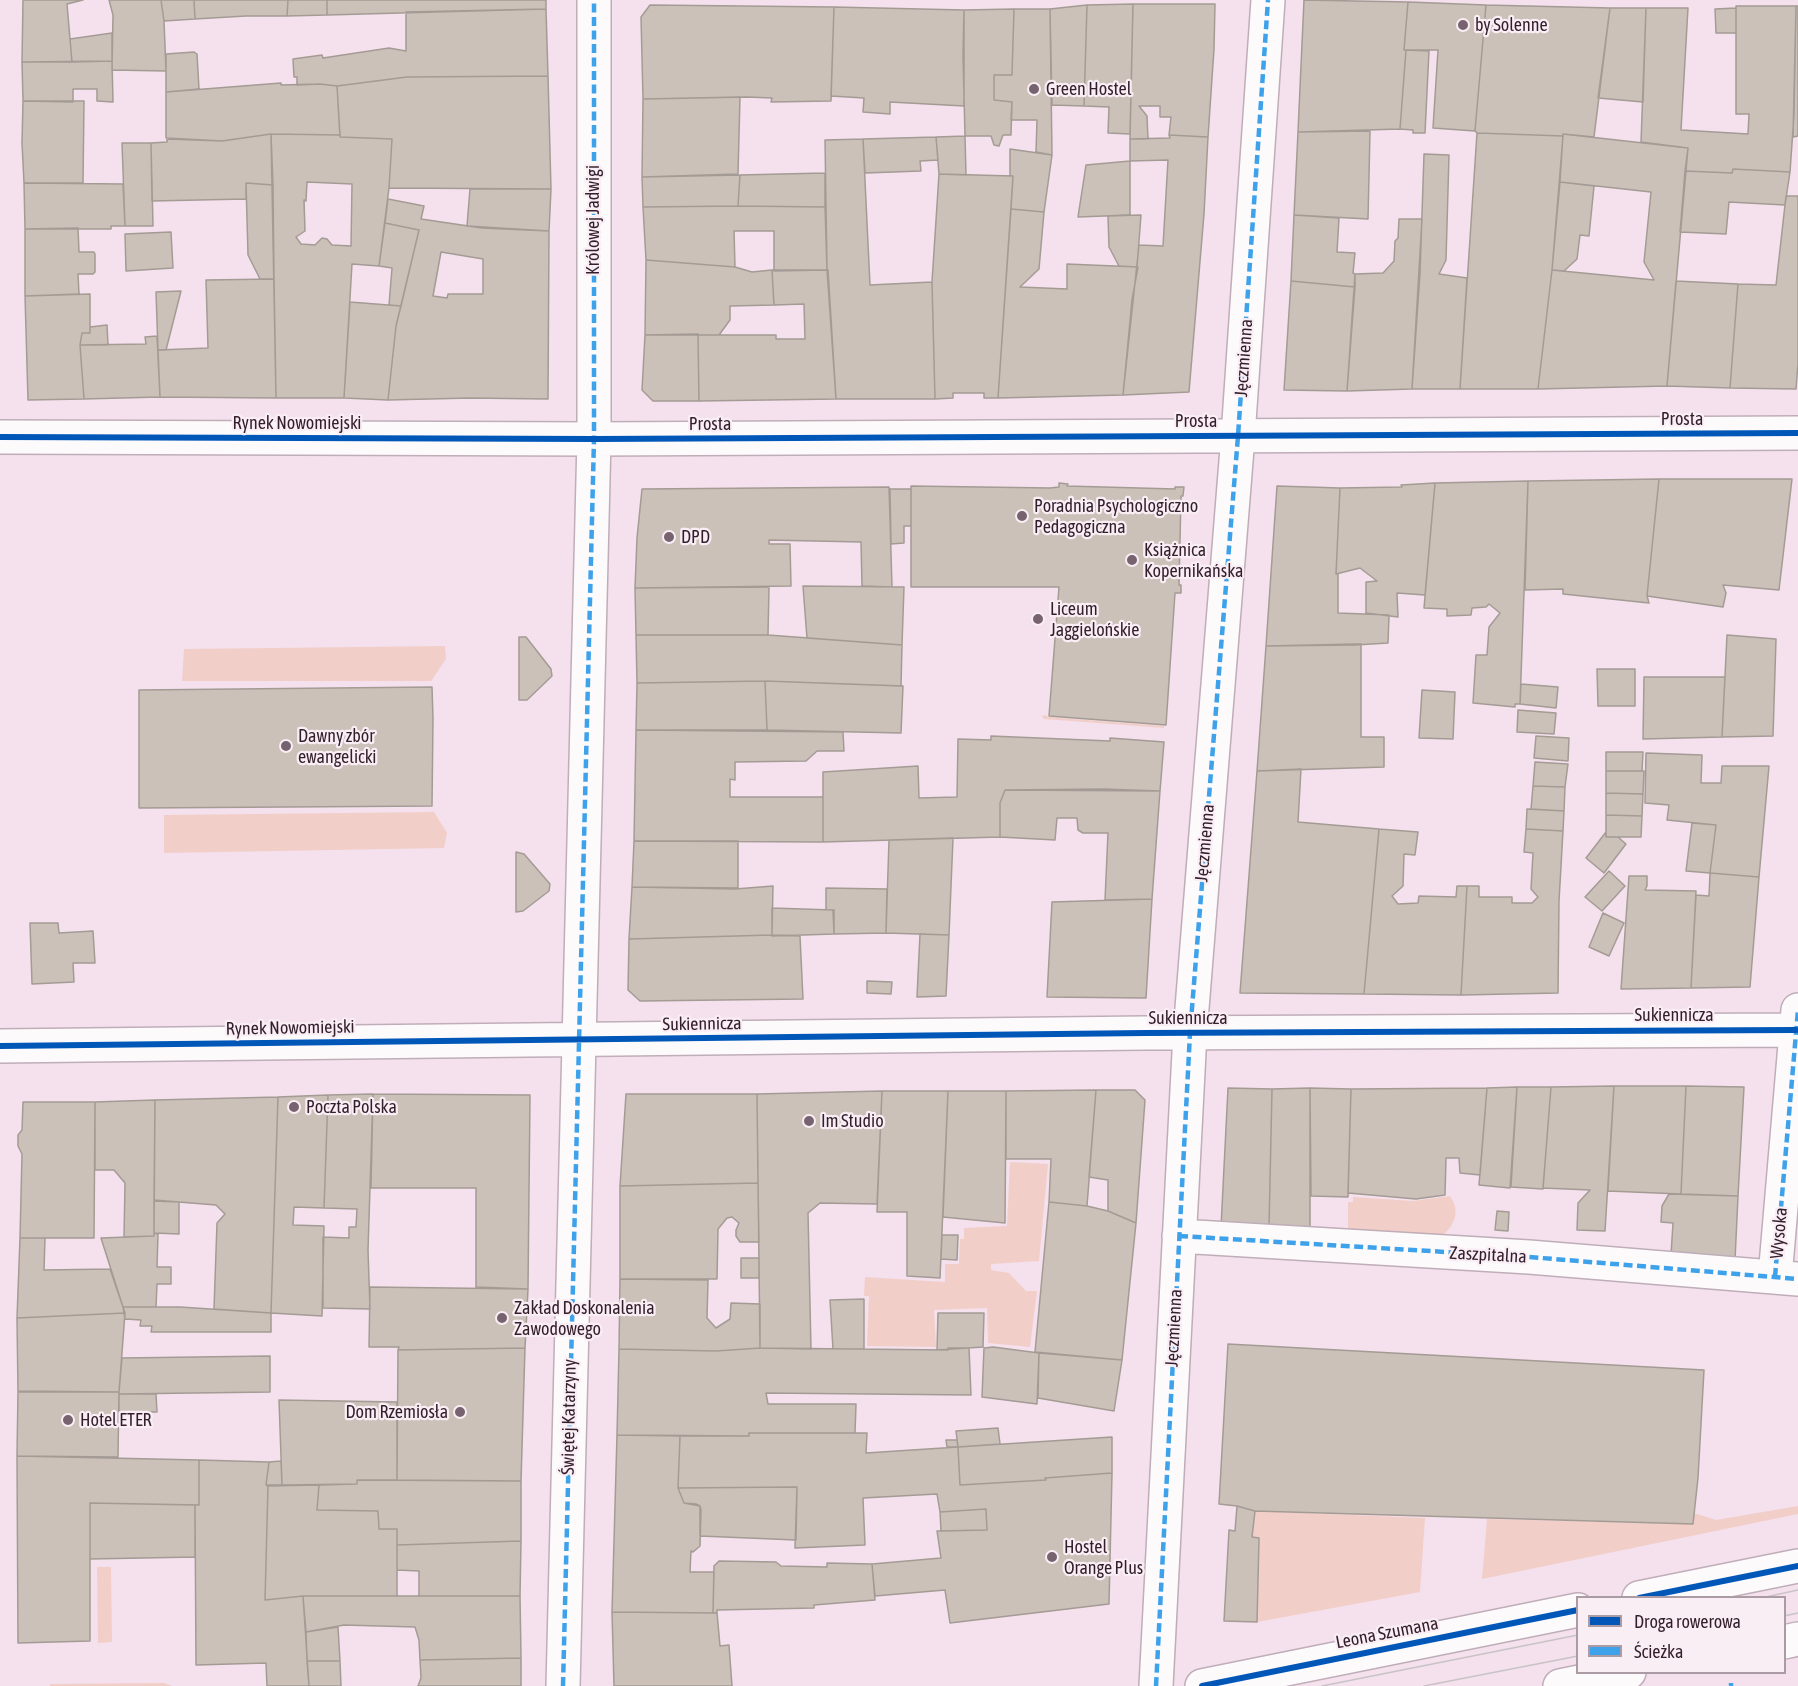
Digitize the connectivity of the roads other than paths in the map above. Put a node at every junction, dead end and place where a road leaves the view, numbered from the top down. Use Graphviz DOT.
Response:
graph roads {
  1 [pos="594,0"];
  2 [pos="1268,0"];
  3 [pos="1798,433"];
  4 [pos="1238,436"];
  5 [pos="0,437"];
  6 [pos="594,439"];
  7 [pos="1797,1020"];
  8 [pos="1190,1033"];
  9 [pos="580,1040"];
  10 [pos="0,1046"];
  11 [pos="1179,1236"];
  12 [pos="1787,1278"];
  13 [pos="1798,1566"];
  14 [pos="1650,1596"];
  15 [pos="1576,1610"];
  16 [pos="1619,1674"];
  17 [pos="563,1686"];
  18 [pos="1156,1686"];
  19 [pos="1202,1686"];
  20 [pos="1560,1686"];
  1 -- 6 [label="street, Królowej Jadwigi"];
  2 -- 4 [label="street, Jęczmienna"];
  3 -- 4 [label="street, Prosta"];
  4 -- 6 [label="street, Prosta"];
  4 -- 8 [label="street, Jęczmienna"];
  5 -- 6 [label="street, Rynek Nowomiejski"];
  6 -- 9 [label="street"];
  7 -- 8 [label="street, Sukiennicza"];
  7 -- 12 [label="street, Wysoka"];
  8 -- 9 [label="street, Sukiennicza"];
  8 -- 11 [label="street, Jęczmienna"];
  9 -- 10 [label="street, Rynek Nowomiejski"];
  9 -- 17 [label="street, Świętej Katarzyny"];
  11 -- 12 [label="street, Zaszpitalna"];
  11 -- 18 [label="street, Jęczmienna"];
  13 -- 14 [label="street"];
  15 -- 19 [label="street, Leona Szumana"];
  16 -- 20 [label="street"];
}
